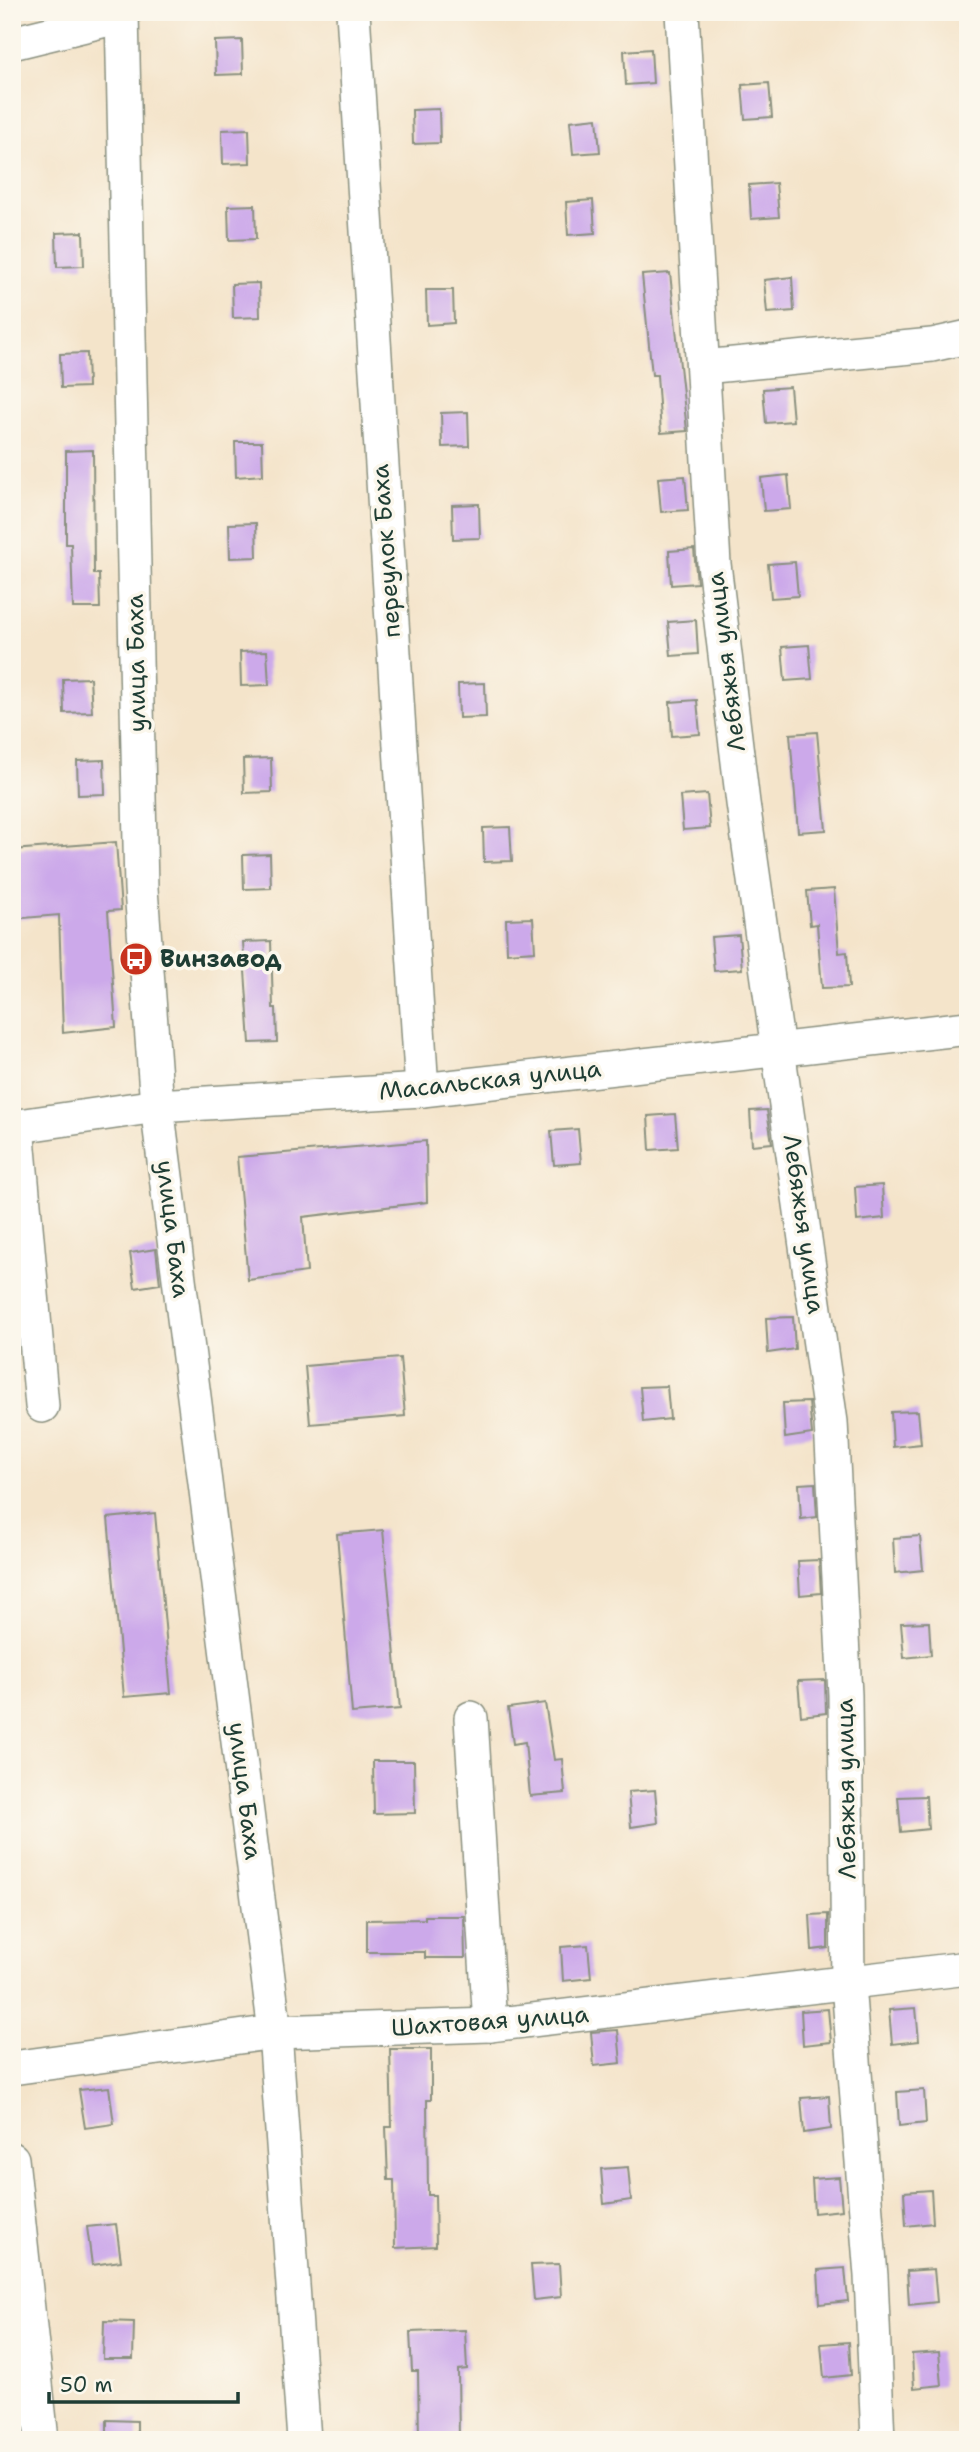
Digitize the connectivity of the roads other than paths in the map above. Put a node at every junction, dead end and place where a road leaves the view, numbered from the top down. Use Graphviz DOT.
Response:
graph roads {
  1 [pos="353,12"];
  2 [pos="682,12"];
  3 [pos="122,14"];
  4 [pos="12,43"];
  5 [pos="968,337"];
  6 [pos="703,367"];
  7 [pos="968,1028"];
  8 [pos="780,1049"];
  9 [pos="422,1090"];
  10 [pos="157,1106"];
  11 [pos="15,1127"];
  12 [pos="42,1406"];
  13 [pos="471,1718"];
  14 [pos="968,1968"];
  15 [pos="848,1984"];
  16 [pos="490,2025"];
  17 [pos="275,2032"];
  18 [pos="12,2068"];
  19 [pos="12,2159"];
  20 [pos="42,2440"];
  21 [pos="304,2440"];
  22 [pos="878,2440"];
  1 -- 9 [label="street, переулок Баха"];
  2 -- 6 [label="street, Лебяжья улица"];
  3 -- 4 [label="street"];
  3 -- 10 [label="street, улица Баха"];
  5 -- 6 [label="street"];
  6 -- 8 [label="street, Лебяжья улица"];
  7 -- 8 [label="street, Масальская улица"];
  8 -- 9 [label="street, Масальская улица"];
  8 -- 15 [label="street, Лебяжья улица"];
  9 -- 10 [label="street, Масальская улица"];
  10 -- 11 [label="street, Масальская улица"];
  10 -- 17 [label="street, улица Баха"];
  11 -- 12 [label="street"];
  13 -- 16 [label="street"];
  14 -- 15 [label="street, Шахтовая улица"];
  15 -- 16 [label="street, Шахтовая улица"];
  15 -- 22 [label="street, Лебяжья улица"];
  16 -- 17 [label="street, Шахтовая улица"];
  17 -- 18 [label="street, Шахтовая улица"];
  17 -- 21 [label="street, улица Баха"];
  19 -- 20 [label="street"];
}
